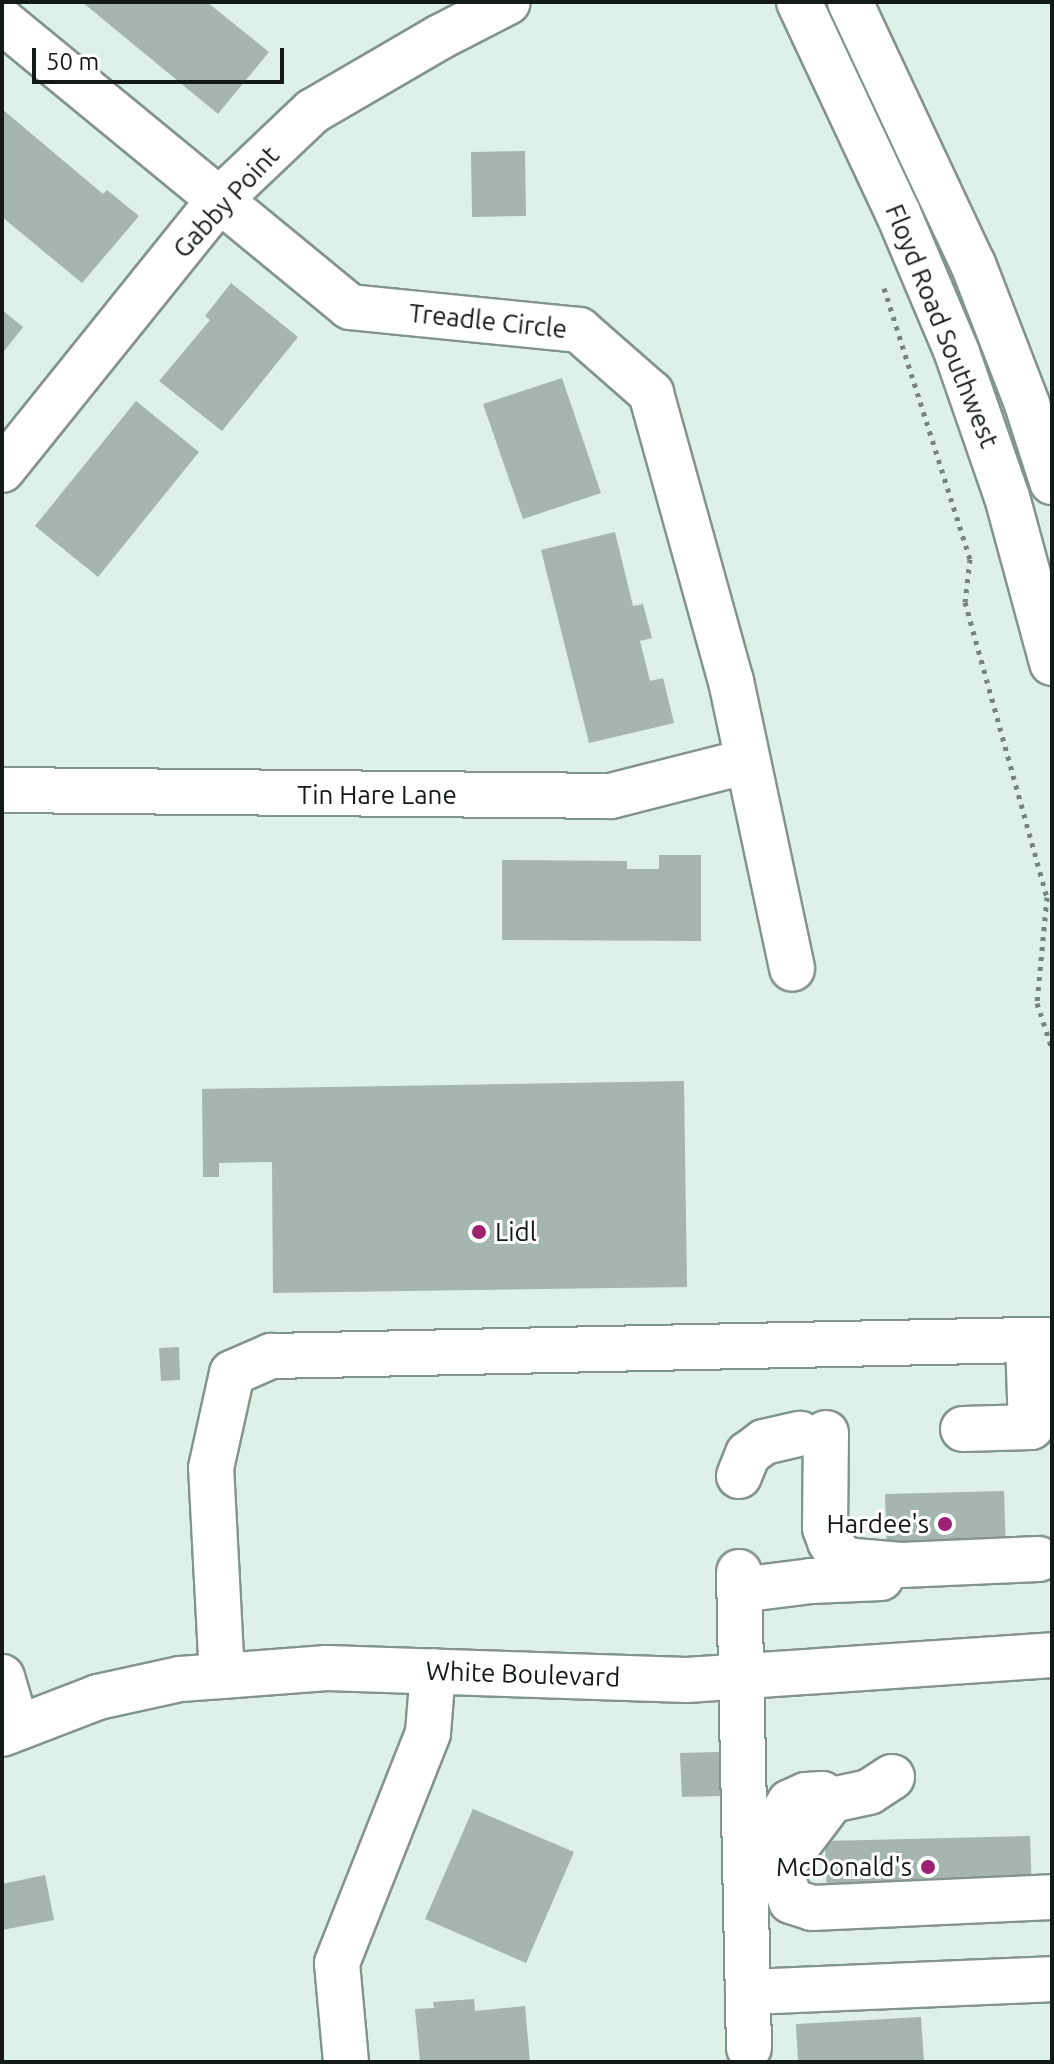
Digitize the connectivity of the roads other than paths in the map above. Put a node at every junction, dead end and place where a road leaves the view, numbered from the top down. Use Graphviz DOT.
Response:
graph roads {
  1 [pos="799,2"];
  2 [pos="850,2"];
  3 [pos="484,7"];
  4 [pos="2,21"];
  5 [pos="218,201"];
  6 [pos="2,470"];
  7 [pos="1052,482"];
  8 [pos="1052,663"];
  9 [pos="748,761"];
  10 [pos="2,790"];
  11 [pos="792,969"];
  12 [pos="1040,1340"];
  13 [pos="963,1429"];
  14 [pos="811,1433"];
  15 [pos="739,1476"];
  16 [pos="811,1581"];
  17 [pos="1052,1655"];
  18 [pos="433,1671"];
  19 [pos="222,1676"];
  20 [pos="743,1676"];
  21 [pos="2,1677"];
  22 [pos="10,1731"];
  23 [pos="892,1777"];
  24 [pos="1052,1897"];
  25 [pos="1052,1979"];
  26 [pos="748,1992"];
  27 [pos="749,2048"];
  28 [pos="346,2062"];
  1 -- 8 [label="street, Floyd Road Southwest"];
  2 -- 7 [label="street, Floyd Road Southwest"];
  3 -- 5 [label="street, Gabby Point"];
  4 -- 5 [label="street, Treadle Circle"];
  5 -- 6 [label="street, Gabby Point"];
  5 -- 9 [label="street, Treadle Circle"];
  9 -- 10 [label="street, Tin Hare Lane"];
  9 -- 11 [label="street, Treadle Circle"];
  12 -- 13 [label="street"];
  12 -- 19 [label="street"];
  14 -- 15 [label="street"];
  14 -- 16 [label="street"];
  14 -- 16 [label="street"];
  16 -- 20 [label="street"];
  17 -- 20 [label="street, White Boulevard"];
  18 -- 19 [label="street, White Boulevard"];
  18 -- 20 [label="street, White Boulevard"];
  18 -- 28 [label="street"];
  19 -- 22 [label="street, White Boulevard"];
  20 -- 26 [label="street"];
  21 -- 22 [label="street"];
  23 -- 24 [label="street"];
  25 -- 26 [label="street"];
  26 -- 27 [label="street"];
}
